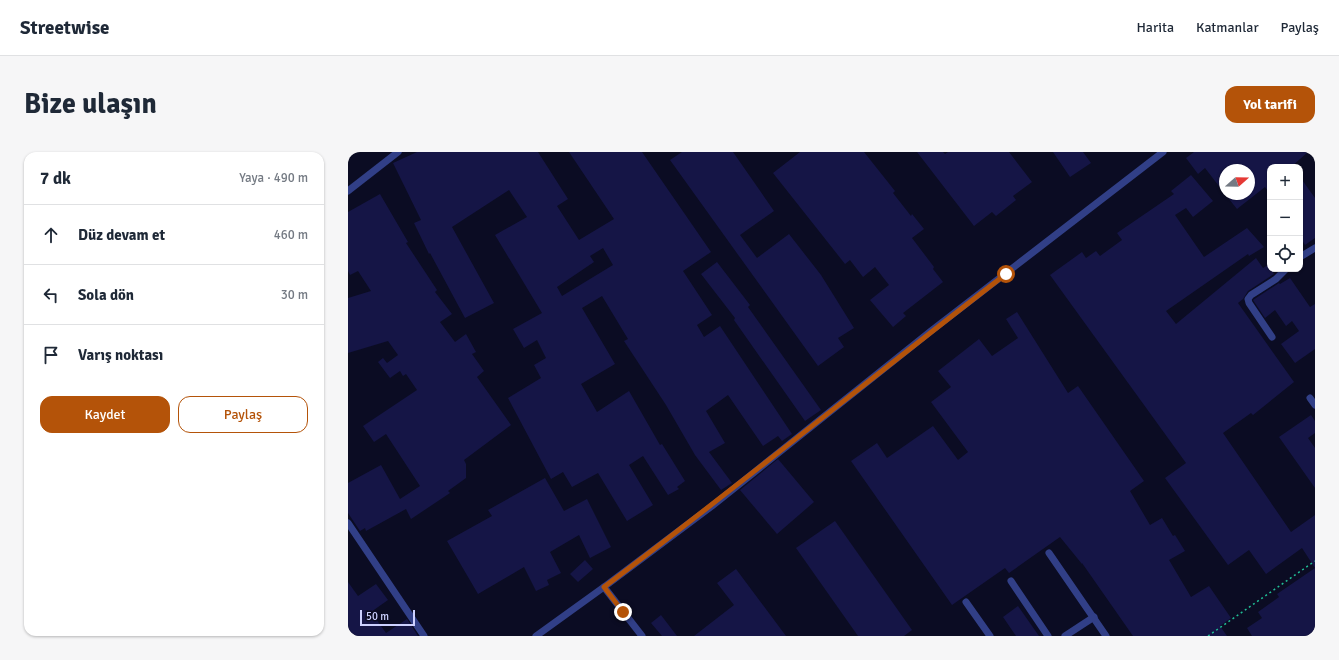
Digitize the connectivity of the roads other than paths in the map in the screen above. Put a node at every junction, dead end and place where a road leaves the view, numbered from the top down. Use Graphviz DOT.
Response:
graph roads {
  1 [pos="398,152"];
  2 [pos="1163,152"];
  3 [pos="348,190"];
  4 [pos="1315,248"];
  5 [pos="1303,255"];
  6 [pos="1283,272"];
  7 [pos="1272,337"];
  8 [pos="1310,398"];
  9 [pos="1315,404"];
  10 [pos="348,524"];
  11 [pos="1048,553"];
  12 [pos="1011,581"];
  13 [pos="604,587"];
  14 [pos="966,602"];
  15 [pos="1094,617"];
  16 [pos="424,636"];
  17 [pos="536,636"];
  18 [pos="642,636"];
  19 [pos="990,636"];
  20 [pos="1048,636"];
  21 [pos="1065,636"];
  22 [pos="1106,636"];
  1 -- 3 [label="street"];
  2 -- 13 [label="street"];
  4 -- 5 [label="street"];
  6 -- 7 [label="street"];
  8 -- 9 [label="street"];
  10 -- 16 [label="street"];
  11 -- 15 [label="street"];
  12 -- 20 [label="street"];
  13 -- 17 [label="street"];
  13 -- 18 [label="street"];
  14 -- 19 [label="street"];
  15 -- 21 [label="street"];
  15 -- 22 [label="street"];
}
